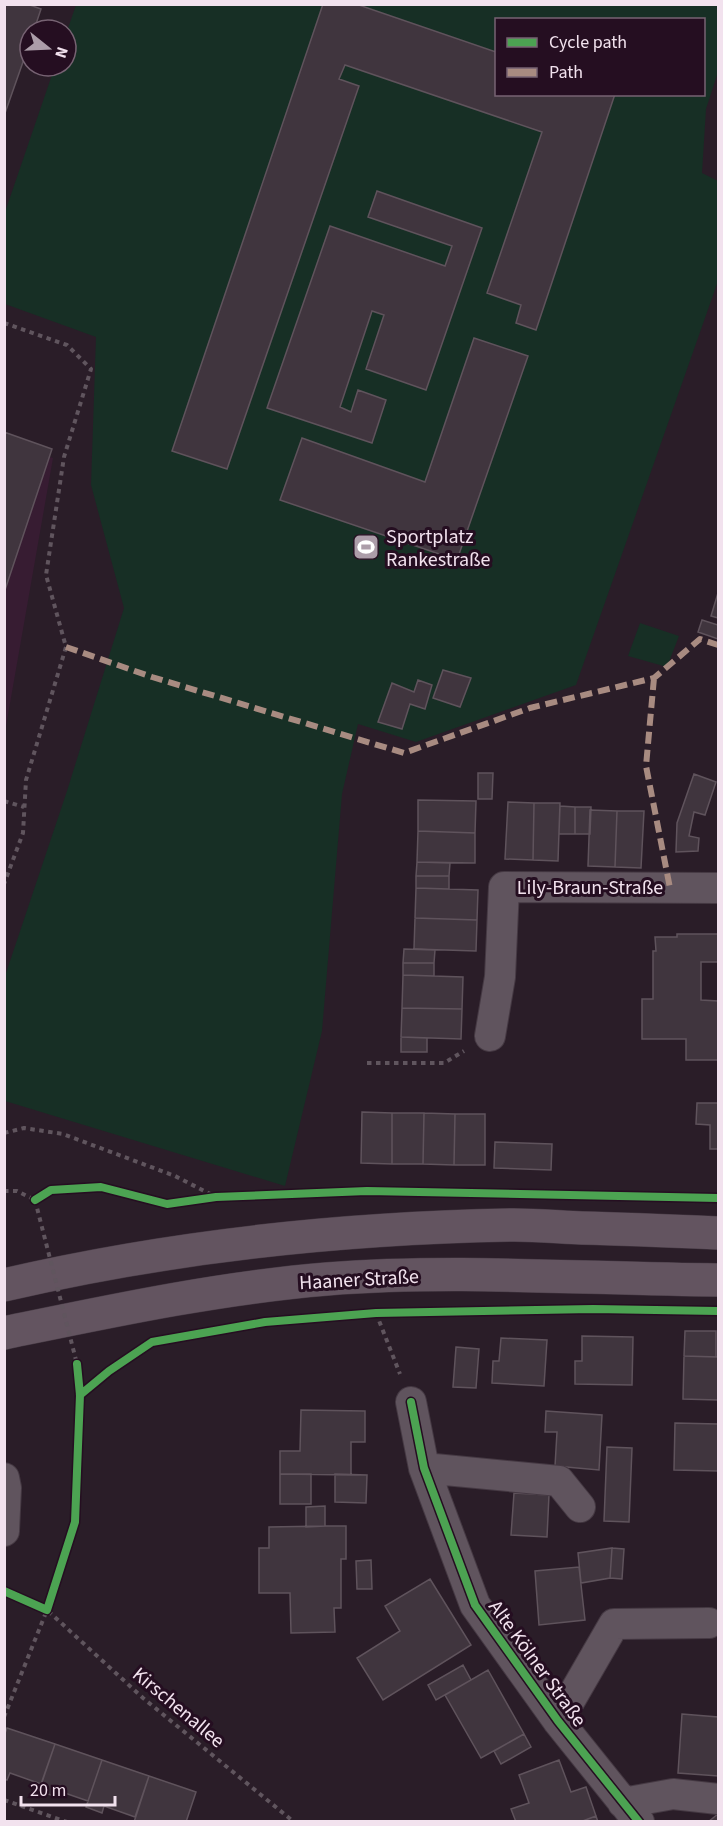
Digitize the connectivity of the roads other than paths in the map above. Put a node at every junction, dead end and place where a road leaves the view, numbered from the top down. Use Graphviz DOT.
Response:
graph roads {
  1 [pos="718,888"];
  2 [pos="490,1036"];
  3 [pos="718,1233"];
  4 [pos="718,1280"];
  5 [pos="11,1286"];
  6 [pos="4,1333"];
  7 [pos="411,1402"];
  8 [pos="424,1468"];
  9 [pos="4,1478"];
  10 [pos="580,1507"];
  11 [pos="4,1531"];
  12 [pos="709,1623"];
  13 [pos="558,1721"];
  14 [pos="718,1799"];
  15 [pos="631,1812"];
  1 -- 2 [label="street, Lily-Braun-Straße"];
  3 -- 5 [label="main road"];
  4 -- 6 [label="main road, Haaner Straße"];
  7 -- 8 [label="street, Alte Kölner Straße"];
  8 -- 10 [label="street"];
  8 -- 13 [label="street, Alte Kölner Straße"];
  9 -- 11 [label="street"];
  12 -- 13 [label="street"];
  13 -- 15 [label="street, Alte Kölner Straße"];
  14 -- 15 [label="street"];
}
